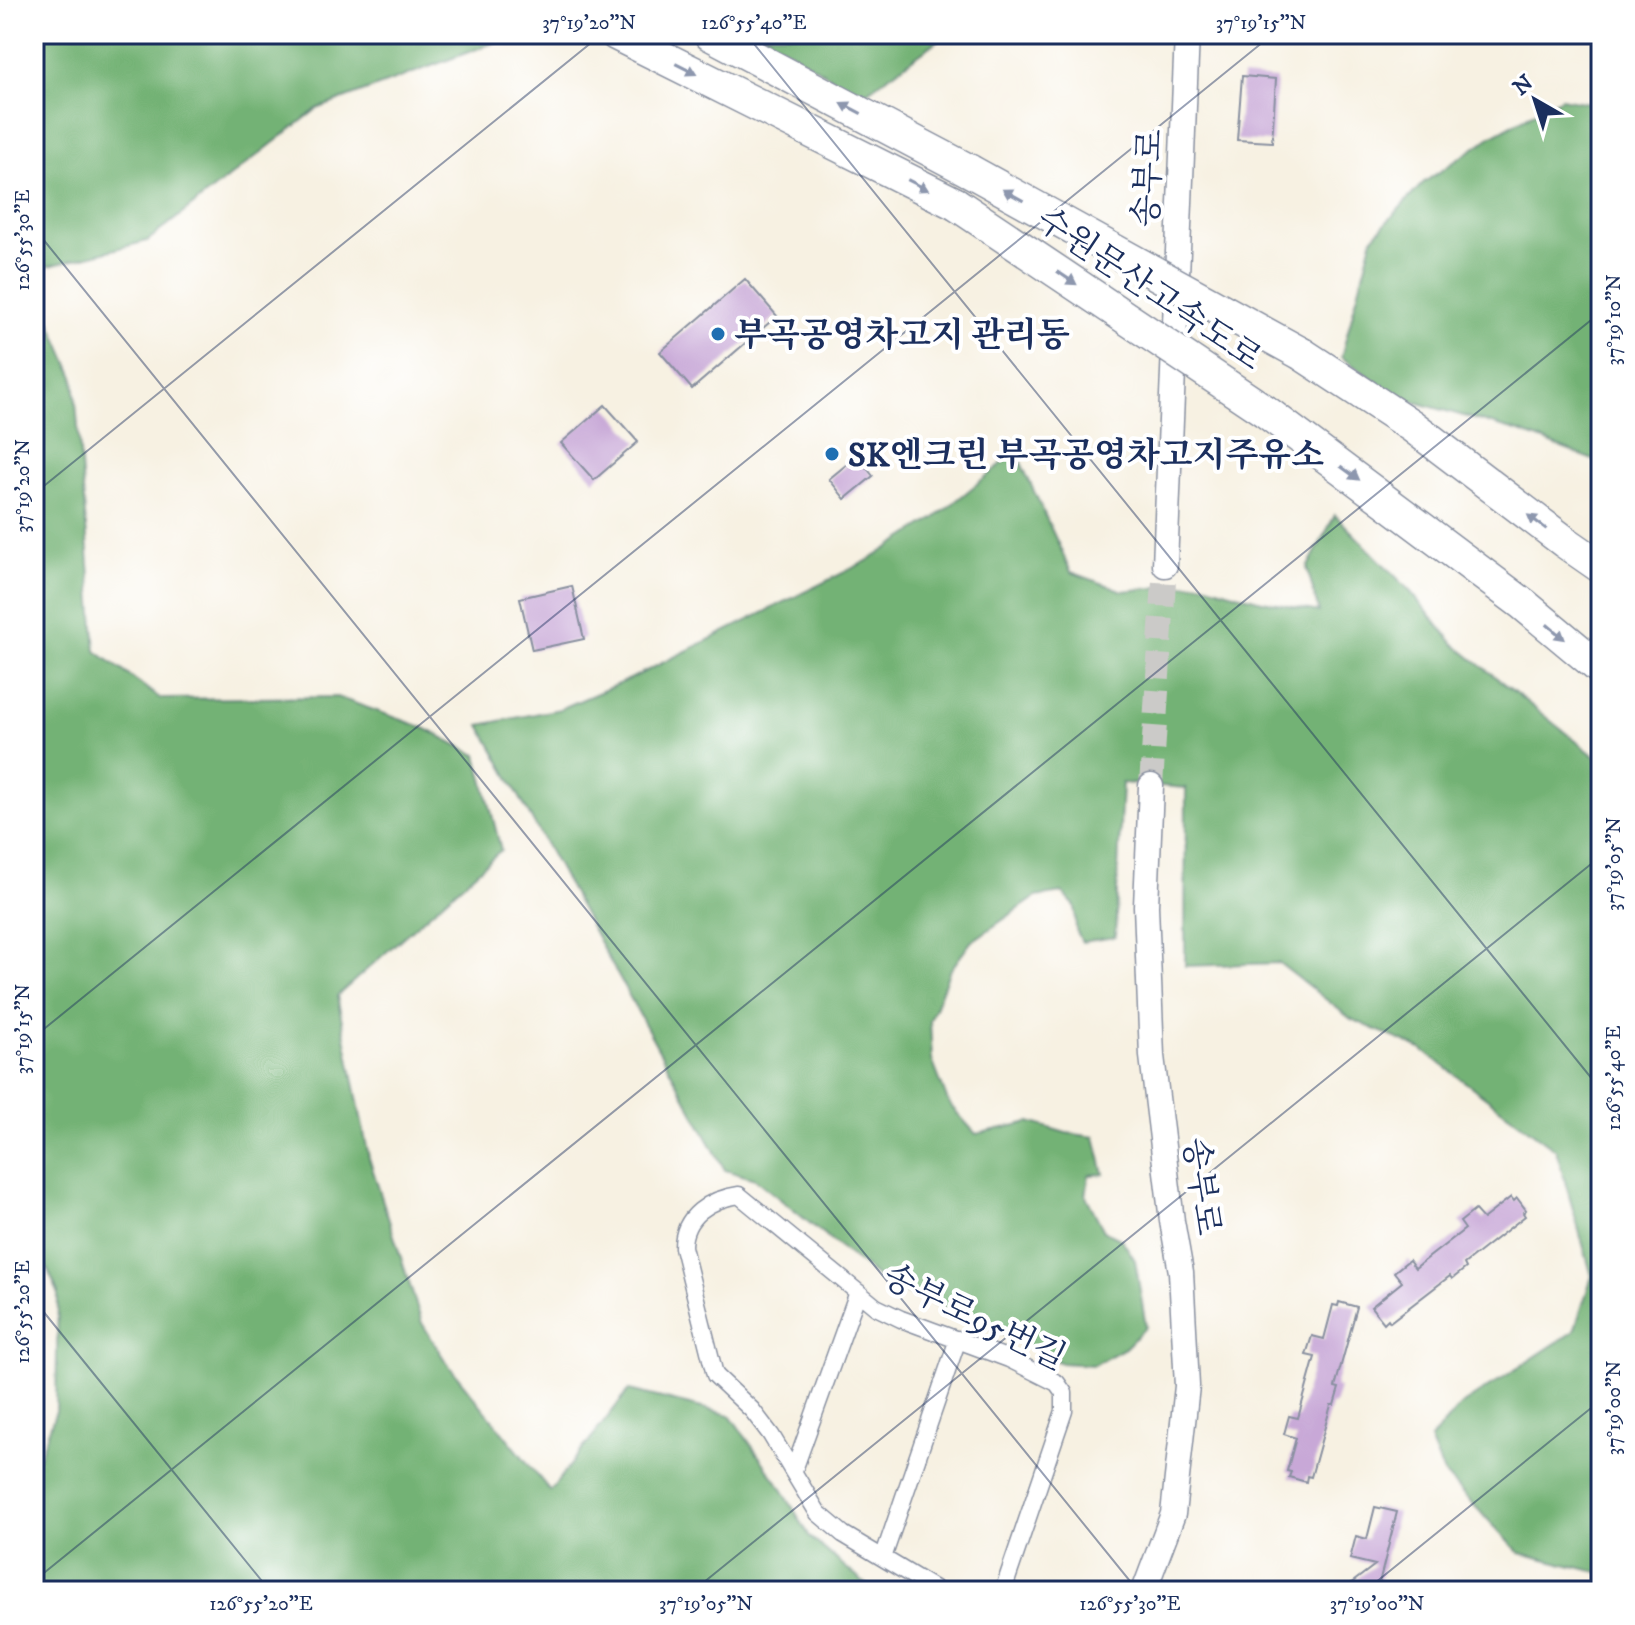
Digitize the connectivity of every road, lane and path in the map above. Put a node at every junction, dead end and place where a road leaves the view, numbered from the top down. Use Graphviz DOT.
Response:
graph roads {
  1 [pos="616,34"];
  2 [pos="710,34"];
  3 [pos="1187,34"];
  4 [pos="1165,565"];
  5 [pos="1601,567"];
  6 [pos="1601,669"];
  7 [pos="1151,786"];
  8 [pos="858,1292"];
  9 [pos="958,1339"];
  10 [pos="794,1470"];
  11 [pos="883,1558"];
  12 [pos="938,1591"];
  13 [pos="1003,1591"];
  14 [pos="1144,1591"];
  1 -- 6 [label="highway, 수원문산고속도로, one-way, bridge"];
  5 -- 2 [label="highway, 수원문산고속도로, one-way, bridge"];
  3 -- 4 [label="street, 송부로"];
  7 -- 14 [label="street, 송부로"];
  8 -- 9 [label="street, 송부로95번길"];
  8 -- 10 [label="street"];
  8 -- 10 [label="street, 송부로95번길"];
  9 -- 11 [label="street"];
  9 -- 13 [label="street, 송부로95번길"];
  10 -- 11 [label="street, 송부로95번길"];
  11 -- 12 [label="street, 송부로95번길"];
}
